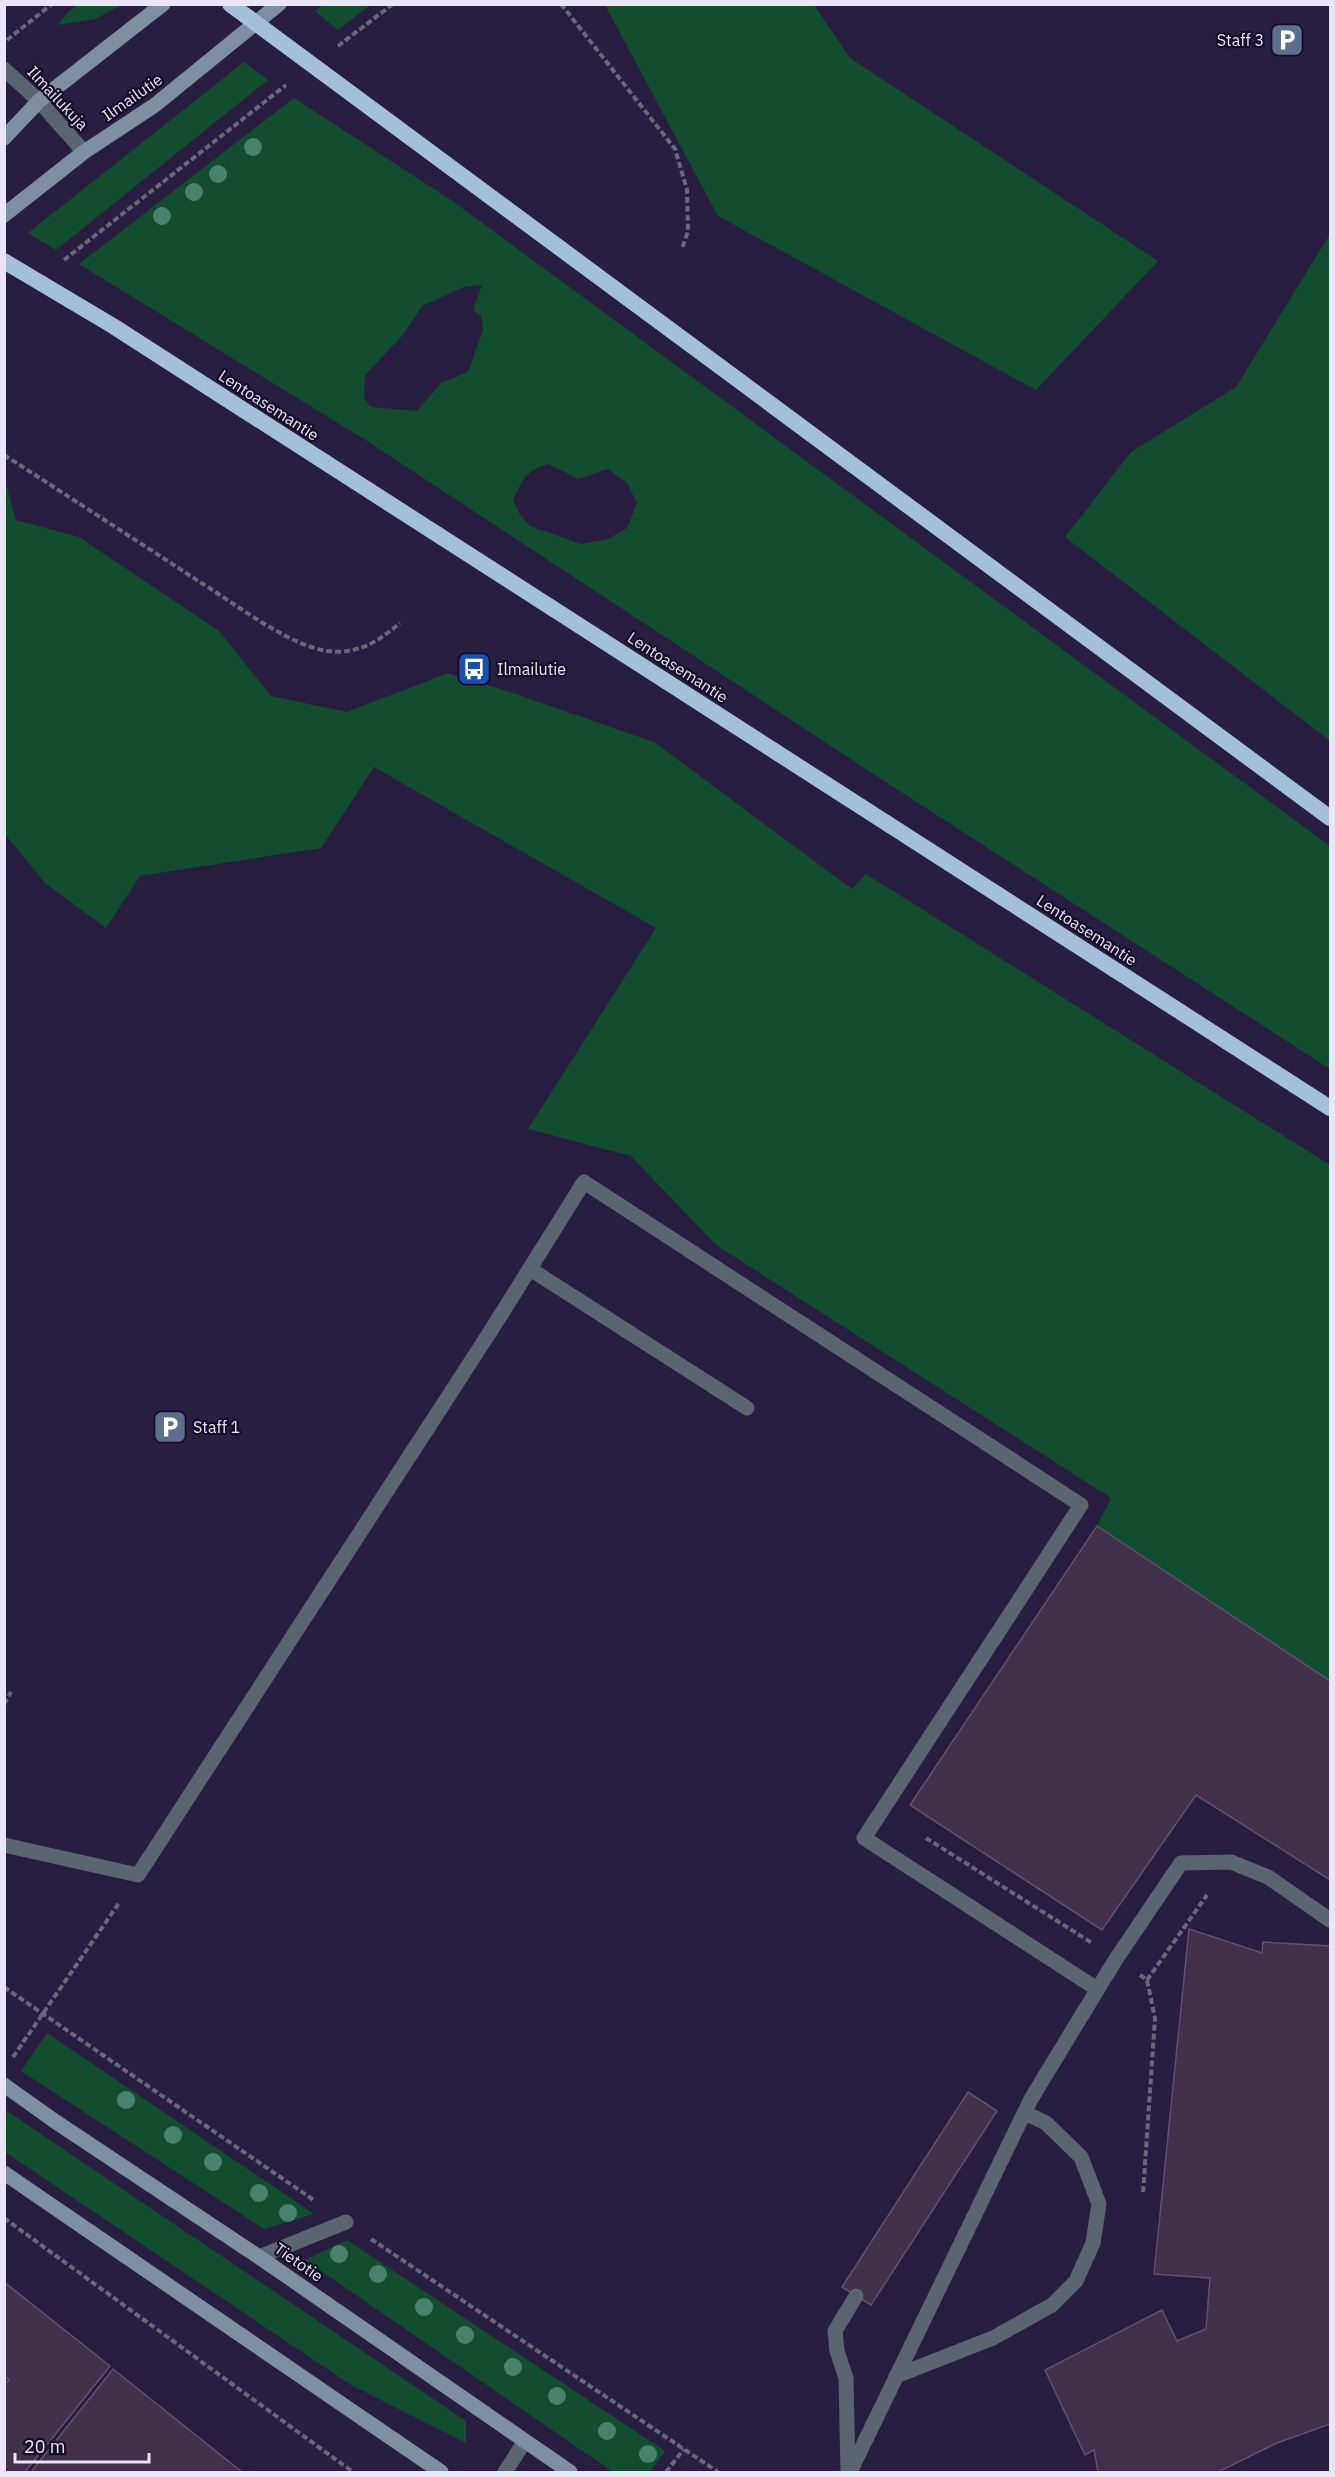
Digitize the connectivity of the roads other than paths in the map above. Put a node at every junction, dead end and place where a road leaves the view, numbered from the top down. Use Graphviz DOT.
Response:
graph roads {
  1 [pos="163,4"];
  2 [pos="230,4"];
  3 [pos="279,4"];
  4 [pos="4,69"];
  5 [pos="39,101"];
  6 [pos="4,138"];
  7 [pos="84,152"];
  8 [pos="4,215"];
  9 [pos="4,261"];
  10 [pos="1330,818"];
  11 [pos="1330,1108"];
  12 [pos="530,1269"];
  13 [pos="747,1408"];
  14 [pos="4,1845"];
  15 [pos="1330,1920"];
  16 [pos="1096,1989"];
  17 [pos="4,2085"];
  18 [pos="1024,2112"];
  19 [pos="4,2173"];
  20 [pos="345,2222"];
  21 [pos="259,2257"];
  22 [pos="856,2296"];
  23 [pos="896,2376"];
  24 [pos="525,2441"];
  25 [pos="441,2472"];
  26 [pos="505,2472"];
  27 [pos="570,2472"];
  28 [pos="849,2472"];
  1 -- 5 [label="main road"];
  2 -- 10 [label="highway"];
  3 -- 7 [label="main road, Ilmailutie"];
  4 -- 5 [label="street, Ilmailukuja"];
  5 -- 6 [label="main road"];
  5 -- 7 [label="street, Ilmailukuja"];
  7 -- 8 [label="main road, Ilmailutie"];
  9 -- 11 [label="highway, Lentoasemantie"];
  12 -- 13 [label="street"];
  12 -- 14 [label="street"];
  12 -- 16 [label="street"];
  15 -- 16 [label="street"];
  16 -- 18 [label="street"];
  17 -- 21 [label="main road, Tietotie"];
  18 -- 23 [label="street"];
  18 -- 23 [label="street"];
  19 -- 25 [label="main road"];
  20 -- 21 [label="street"];
  21 -- 24 [label="main road, Tietotie"];
  22 -- 28 [label="street"];
  23 -- 28 [label="street"];
  24 -- 26 [label="street"];
  24 -- 27 [label="main road, Tietotie"];
}
